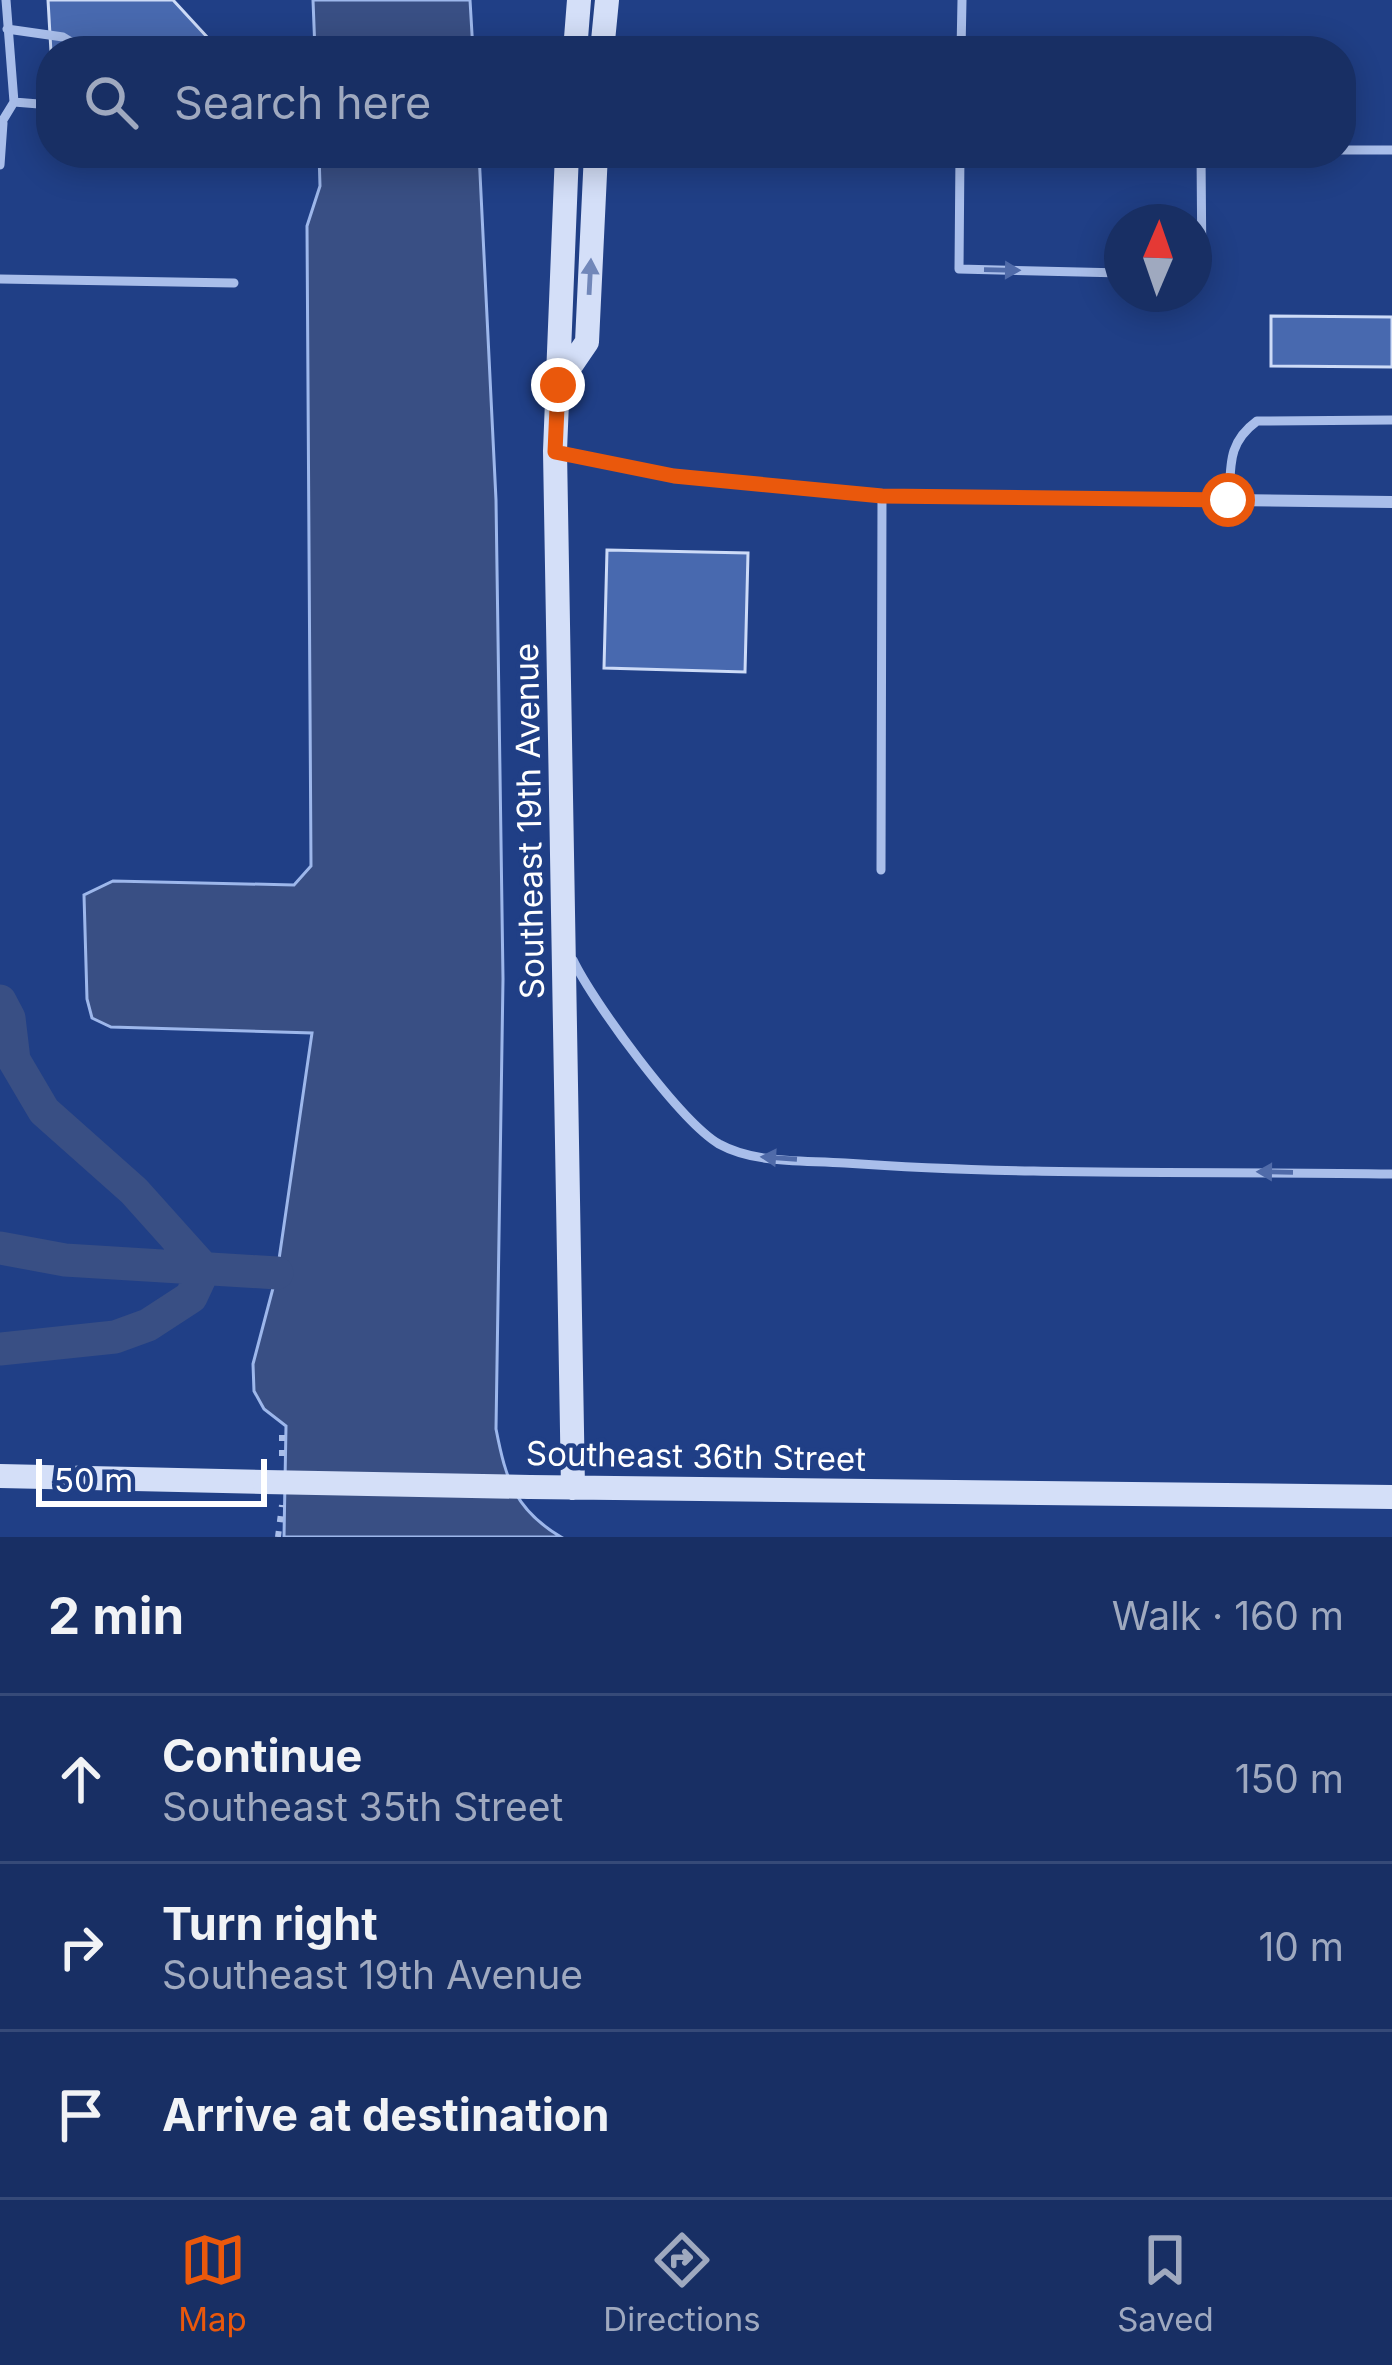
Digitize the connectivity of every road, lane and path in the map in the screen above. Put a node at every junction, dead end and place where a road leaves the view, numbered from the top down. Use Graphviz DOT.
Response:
graph roads {
  1 [pos="6,0"];
  2 [pos="579,0"];
  3 [pos="607,0"];
  4 [pos="962,0"];
  5 [pos="8,29"];
  6 [pos="56,36"];
  7 [pos="576,36"];
  8 [pos="603,36"];
  9 [pos="962,36"];
  10 [pos="14,102"];
  11 [pos="36,104"];
  12 [pos="1,124"];
  13 [pos="1356,150"];
  14 [pos="1392,150"];
  15 [pos="0,165"];
  16 [pos="567,168"];
  17 [pos="595,168"];
  18 [pos="960,168"];
  19 [pos="1201,168"];
  20 [pos="1201,204"];
  21 [pos="1104,272"];
  22 [pos="0,279"];
  23 [pos="234,283"];
  24 [pos="558,385"];
  25 [pos="1392,420"];
  26 [pos="555,452"];
  27 [pos="882,496"];
  28 [pos="1228,500"];
  29 [pos="1392,502"];
  30 [pos="881,870"];
  31 [pos="564,941"];
  32 [pos="1392,1174"];
  33 [pos="0,1476"];
  34 [pos="573,1488"];
  35 [pos="1392,1497"];
  1 -- 5 [label="lane"];
  2 -- 7 [label="street"];
  3 -- 8 [label="street"];
  4 -- 9 [label="lane"];
  5 -- 6 [label="lane"];
  5 -- 10 [label="lane"];
  10 -- 11 [label="lane"];
  10 -- 12 [label="lane"];
  12 -- 15 [label="lane"];
  13 -- 14 [label="lane"];
  16 -- 24 [label="street, Southeast 19th Avenue"];
  24 -- 17 [label="street, one-way"];
  18 -- 21 [label="lane, one-way"];
  19 -- 20 [label="lane"];
  22 -- 23 [label="lane"];
  24 -- 26 [label="street, Southeast 19th Avenue"];
  25 -- 28 [label="lane"];
  26 -- 27 [label="street"];
  26 -- 31 [label="street, Southeast 19th Avenue"];
  27 -- 28 [label="street"];
  27 -- 30 [label="lane"];
  28 -- 29 [label="street"];
  32 -- 31 [label="lane, one-way"];
  31 -- 34 [label="street, Southeast 19th Avenue"];
  33 -- 34 [label="street, Southeast 36th Street, bridge"];
  34 -- 35 [label="street, Southeast 36th Street"];
}
